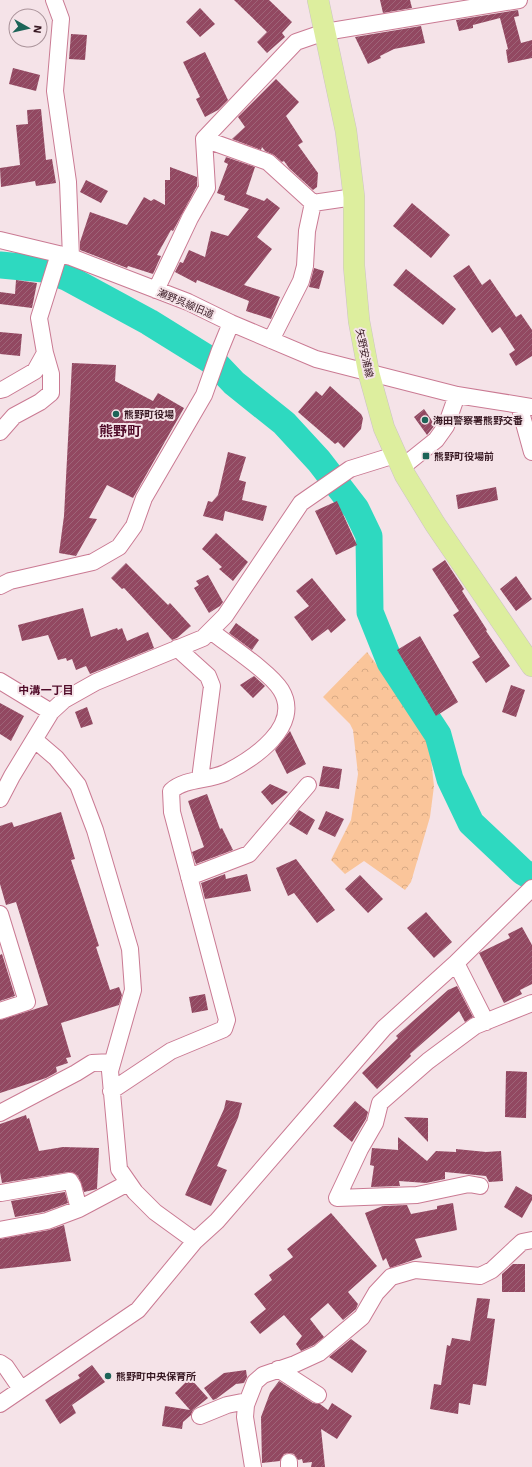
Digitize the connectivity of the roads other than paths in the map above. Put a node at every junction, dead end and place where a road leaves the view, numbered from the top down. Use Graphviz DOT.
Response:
graph roads {
  1 [pos="54,0"];
  2 [pos="318,0"];
  3 [pos="519,0"];
  4 [pos="325,32"];
  5 [pos="204,139"];
  6 [pos="354,197"];
  7 [pos="313,203"];
  8 [pos="0,240"];
  9 [pos="62,258"];
  10 [pos="156,290"];
  11 [pos="231,323"];
  12 [pos="271,340"];
  13 [pos="46,353"];
  14 [pos="369,374"];
  15 [pos="0,390"];
  16 [pos="457,394"];
  17 [pos="525,406"];
  18 [pos="0,432"];
  19 [pos="532,452"];
  20 [pos="398,461"];
  21 [pos="0,586"];
  22 [pos="211,631"];
  23 [pos="177,648"];
  24 [pos="532,666"];
  25 [pos="0,681"];
  26 [pos="51,712"];
  27 [pos="35,740"];
  28 [pos="200,779"];
  29 [pos="308,786"];
  30 [pos="0,799"];
  31 [pos="189,877"];
  32 [pos="532,888"];
  33 [pos="0,914"];
  34 [pos="456,963"];
  35 [pos="532,1003"];
  36 [pos="0,1011"];
  37 [pos="486,1022"];
  38 [pos="112,1062"];
  39 [pos="111,1091"];
  40 [pos="0,1113"];
  41 [pos="128,1183"];
  42 [pos="480,1186"];
  43 [pos="1,1193"];
  44 [pos="79,1209"];
  45 [pos="0,1230"];
  46 [pos="532,1240"];
  47 [pos="195,1241"];
  48 [pos="0,1363"];
  49 [pos="278,1369"];
  50 [pos="22,1389"];
  51 [pos="318,1395"];
  52 [pos="247,1401"];
  53 [pos="0,1404"];
  54 [pos="200,1416"];
  55 [pos="253,1467"];
  1 -- 9 [label="street"];
  2 -- 4 [label="main road, 矢野安浦線"];
  3 -- 4 [label="street"];
  4 -- 5 [label="street"];
  4 -- 6 [label="main road, 矢野安浦線"];
  5 -- 7 [label="street"];
  5 -- 10 [label="street"];
  6 -- 7 [label="street"];
  6 -- 14 [label="main road, 矢野安浦線"];
  7 -- 12 [label="street"];
  8 -- 9 [label="street, 瀬野呉線旧道"];
  9 -- 10 [label="street, 瀬野呉線旧道"];
  9 -- 13 [label="street"];
  10 -- 11 [label="street, 瀬野呉線旧道"];
  11 -- 12 [label="street, 瀬野呉線旧道"];
  11 -- 21 [label="street"];
  12 -- 14 [label="street, 瀬野呉線旧道"];
  13 -- 15 [label="street"];
  13 -- 18 [label="street"];
  14 -- 16 [label="street, 瀬野呉線旧道"];
  14 -- 20 [label="main road, 矢野安浦線"];
  16 -- 17 [label="street, 瀬野呉線旧道"];
  16 -- 20 [label="street"];
  17 -- 19 [label="street"];
  20 -- 22 [label="street"];
  20 -- 24 [label="main road, 矢野安浦線"];
  22 -- 23 [label="street"];
  22 -- 28 [label="street"];
  23 -- 26 [label="street"];
  23 -- 28 [label="street"];
  25 -- 26 [label="street"];
  26 -- 27 [label="street"];
  27 -- 30 [label="street"];
  27 -- 38 [label="street"];
  28 -- 31 [label="street"];
  29 -- 31 [label="street"];
  31 -- 39 [label="street"];
  32 -- 34 [label="street"];
  33 -- 36 [label="street"];
  34 -- 37 [label="street"];
  34 -- 47 [label="street"];
  35 -- 37 [label="street"];
  37 -- 42 [label="street"];
  38 -- 39 [label="street"];
  38 -- 40 [label="street"];
  39 -- 41 [label="street"];
  41 -- 44 [label="street"];
  41 -- 47 [label="street"];
  43 -- 44 [label="street"];
  44 -- 45 [label="street"];
  46 -- 49 [label="street"];
  47 -- 50 [label="street"];
  48 -- 50 [label="street"];
  49 -- 51 [label="street"];
  49 -- 52 [label="street"];
  50 -- 53 [label="street"];
  52 -- 54 [label="street"];
  52 -- 55 [label="street"];
}
